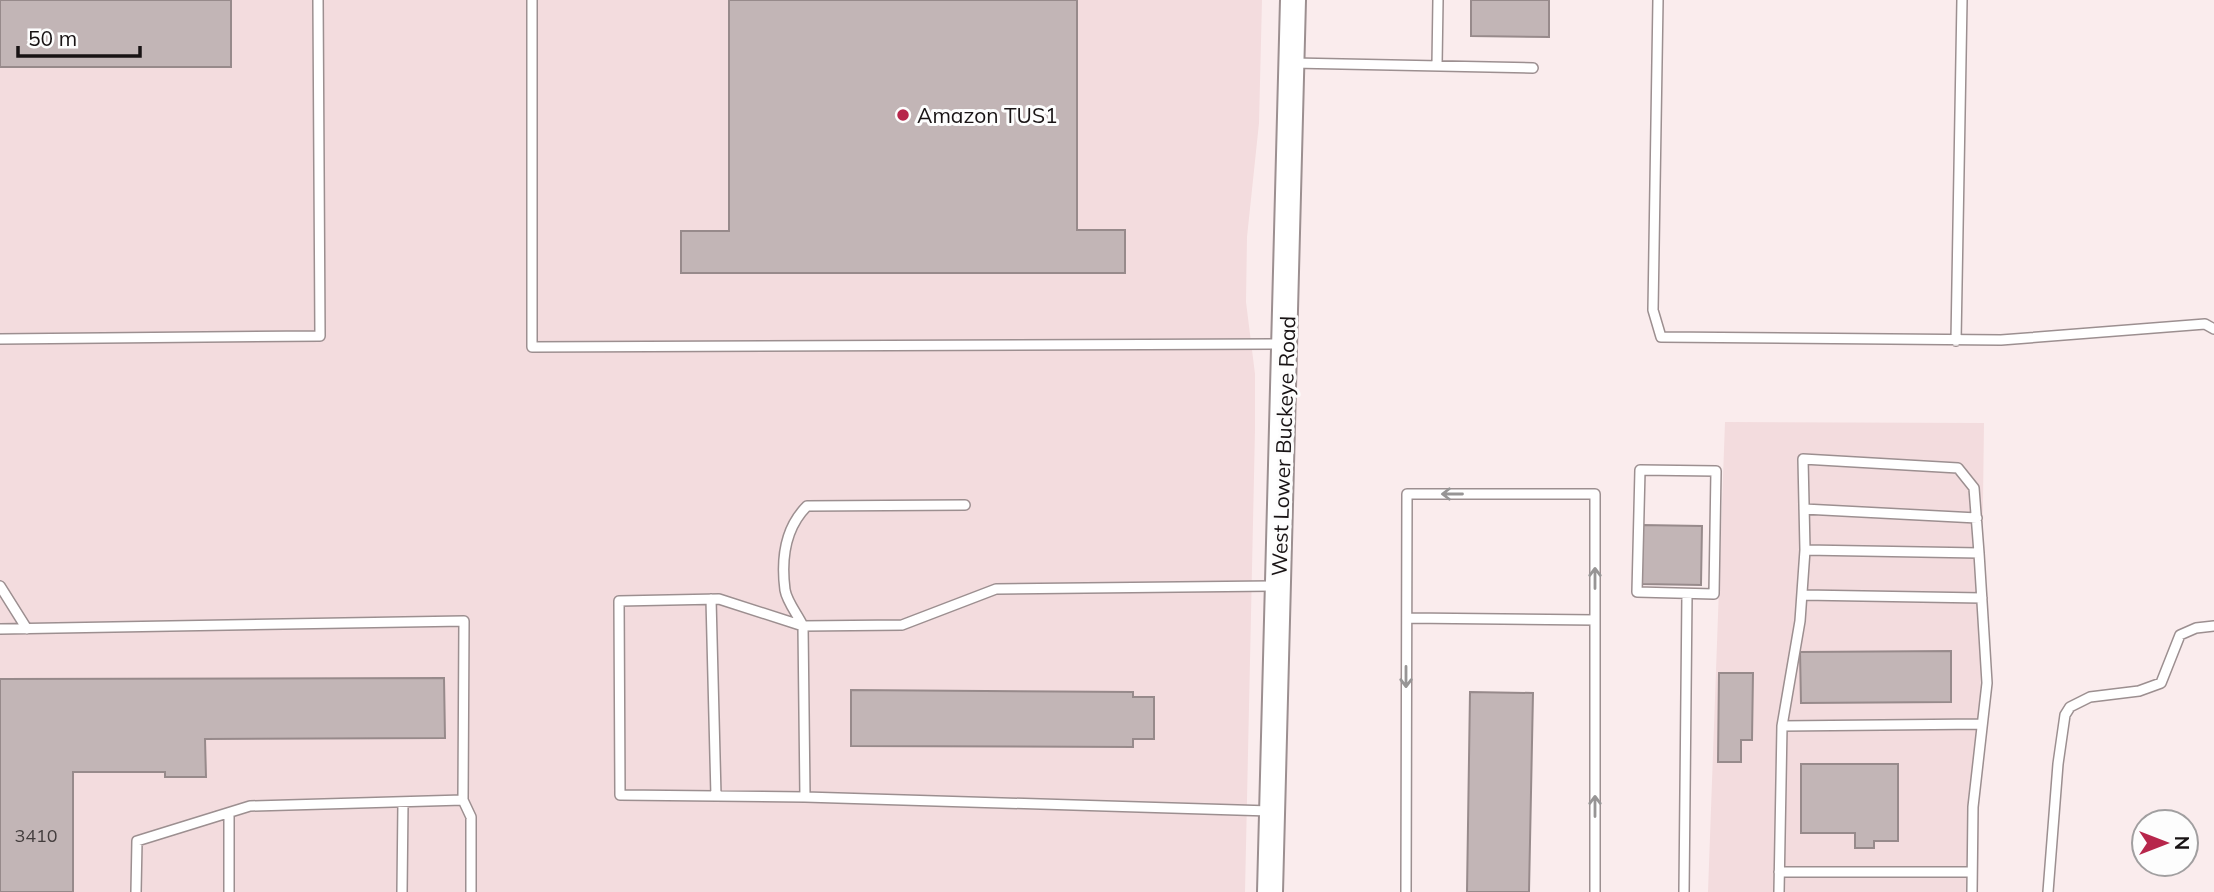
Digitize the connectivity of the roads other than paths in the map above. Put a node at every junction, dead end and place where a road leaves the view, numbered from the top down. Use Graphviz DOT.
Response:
graph roads {
  1 [pos="318,0"];
  2 [pos="532,0"];
  3 [pos="1293,0"];
  4 [pos="1438,0"];
  5 [pos="1658,0"];
  6 [pos="1962,0"];
  7 [pos="1292,63"];
  8 [pos="1437,65"];
  9 [pos="1533,68"];
  10 [pos="2214,329"];
  11 [pos="0,338"];
  12 [pos="1956,341"];
  13 [pos="1286,344"];
  14 [pos="965,505"];
  15 [pos="1804,509"];
  16 [pos="1977,518"];
  17 [pos="1805,550"];
  18 [pos="1979,553"];
  19 [pos="0,586"];
  20 [pos="1279,586"];
  21 [pos="1687,594"];
  22 [pos="1802,595"];
  23 [pos="1982,598"];
  24 [pos="711,599"];
  25 [pos="1406,618"];
  26 [pos="1595,620"];
  27 [pos="803,626"];
  28 [pos="2214,626"];
  29 [pos="0,629"];
  30 [pos="27,629"];
  31 [pos="1982,724"];
  32 [pos="1782,726"];
  33 [pos="716,796"];
  34 [pos="805,797"];
  35 [pos="463,800"];
  36 [pos="403,802"];
  37 [pos="1272,811"];
  38 [pos="229,813"];
  39 [pos="1779,872"];
  40 [pos="1972,872"];
  41 [pos="136,892"];
  42 [pos="229,892"];
  43 [pos="402,892"];
  44 [pos="471,892"];
  45 [pos="1269,892"];
  46 [pos="1406,892"];
  47 [pos="1595,892"];
  48 [pos="1684,892"];
  49 [pos="1779,892"];
  50 [pos="1972,892"];
  51 [pos="2048,892"];
  1 -- 11 [label="lane"];
  2 -- 13 [label="lane"];
  3 -- 7 [label="main road, West Lower Buckeye Road"];
  4 -- 8 [label="lane"];
  5 -- 12 [label="lane"];
  6 -- 12 [label="lane"];
  7 -- 8 [label="lane"];
  7 -- 13 [label="main road, West Lower Buckeye Road"];
  8 -- 9 [label="lane"];
  10 -- 12 [label="lane"];
  13 -- 20 [label="main road, West Lower Buckeye Road"];
  14 -- 27 [label="lane"];
  15 -- 16 [label="lane"];
  15 -- 16 [label="lane"];
  15 -- 17 [label="lane"];
  16 -- 18 [label="lane"];
  17 -- 18 [label="lane"];
  17 -- 22 [label="lane"];
  18 -- 23 [label="lane"];
  19 -- 30 [label="lane"];
  20 -- 27 [label="lane"];
  20 -- 37 [label="main road, West Lower Buckeye Road"];
  21 -- 21 [label="lane"];
  21 -- 48 [label="lane"];
  22 -- 23 [label="lane"];
  22 -- 32 [label="lane"];
  23 -- 31 [label="lane"];
  24 -- 27 [label="lane"];
  24 -- 33 [label="lane"];
  24 -- 33 [label="lane"];
  25 -- 26 [label="lane"];
  26 -- 25 [label="lane, one-way"];
  25 -- 46 [label="lane, one-way"];
  47 -- 26 [label="lane, one-way"];
  27 -- 34 [label="lane"];
  28 -- 51 [label="lane"];
  29 -- 30 [label="lane"];
  30 -- 35 [label="lane"];
  31 -- 32 [label="lane"];
  31 -- 40 [label="lane"];
  32 -- 39 [label="lane"];
  33 -- 34 [label="lane"];
  34 -- 37 [label="lane"];
  35 -- 36 [label="lane"];
  35 -- 44 [label="lane"];
  36 -- 38 [label="lane"];
  36 -- 43 [label="lane"];
  37 -- 45 [label="main road, West Lower Buckeye Road"];
  38 -- 41 [label="lane"];
  38 -- 42 [label="lane"];
  39 -- 40 [label="lane"];
  39 -- 49 [label="lane"];
  40 -- 50 [label="lane"];
}
